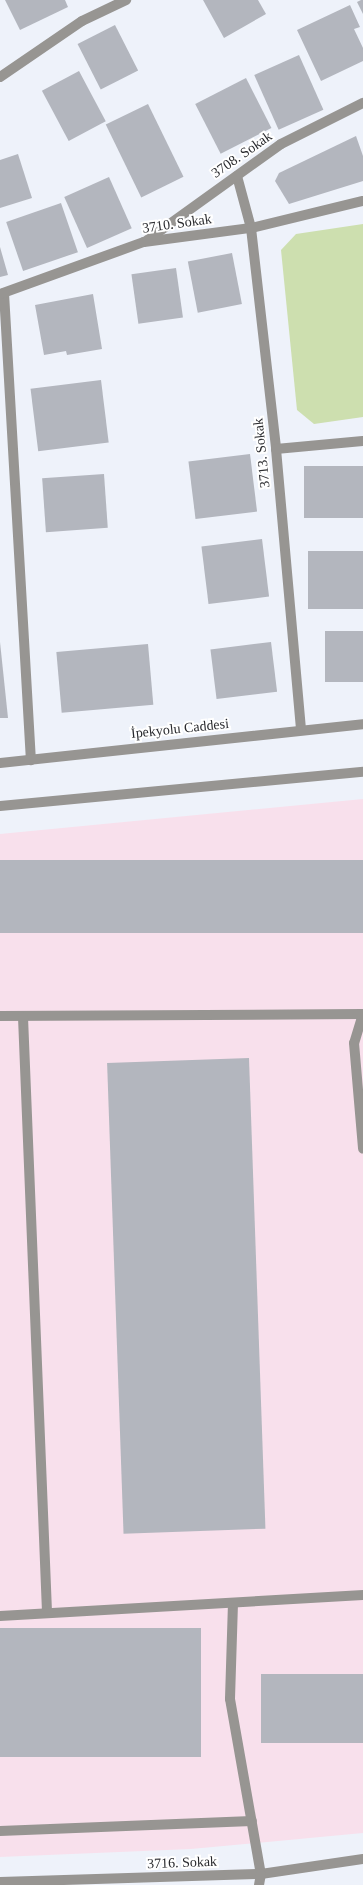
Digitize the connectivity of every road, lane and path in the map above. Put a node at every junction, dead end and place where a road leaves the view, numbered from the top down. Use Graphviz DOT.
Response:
graph roads {
  1 [pos="126,0"];
  2 [pos="0,77"];
  3 [pos="363,103"];
  4 [pos="237,176"];
  5 [pos="363,201"];
  6 [pos="251,228"];
  7 [pos="144,242"];
  8 [pos="2,293"];
  9 [pos="363,441"];
  10 [pos="276,449"];
  11 [pos="363,724"];
  12 [pos="302,730"];
  13 [pos="32,760"];
  14 [pos="0,763"];
  15 [pos="363,772"];
  16 [pos="0,806"];
  17 [pos="363,1014"];
  18 [pos="0,1016"];
  19 [pos="24,1017"];
  20 [pos="363,1149"];
  21 [pos="363,1595"];
  22 [pos="233,1603"];
  23 [pos="47,1613"];
  24 [pos="0,1616"];
  25 [pos="252,1821"];
  26 [pos="0,1831"];
  27 [pos="363,1859"];
  28 [pos="261,1874"];
  29 [pos="0,1882"];
  30 [pos="48,1883"];
  31 [pos="259,1885"];
  1 -- 2 [label="street"];
  3 -- 4 [label="street, 3708. Sokak"];
  4 -- 6 [label="street, 3713. Sokak"];
  4 -- 7 [label="street, 3708. Sokak"];
  5 -- 6 [label="street, 3710. Sokak"];
  6 -- 7 [label="street, 3710. Sokak"];
  6 -- 10 [label="street, 3713. Sokak"];
  7 -- 8 [label="street, 3710. Sokak"];
  8 -- 13 [label="street"];
  9 -- 10 [label="street"];
  10 -- 12 [label="street, 3713. Sokak"];
  11 -- 12 [label="street, İpekyolu Caddesi"];
  12 -- 13 [label="street, İpekyolu Caddesi"];
  13 -- 14 [label="street, İpekyolu Caddesi"];
  15 -- 16 [label="street"];
  17 -- 19 [label="street"];
  17 -- 20 [label="street"];
  18 -- 19 [label="street"];
  19 -- 23 [label="street"];
  21 -- 22 [label="street"];
  22 -- 23 [label="street"];
  22 -- 25 [label="street"];
  23 -- 24 [label="street"];
  25 -- 26 [label="street"];
  25 -- 28 [label="street"];
  27 -- 28 [label="street, 3716. Sokak"];
  28 -- 30 [label="street, 3716. Sokak"];
  28 -- 31 [label="street"];
  29 -- 30 [label="street, 3716. Sokak"];
}
